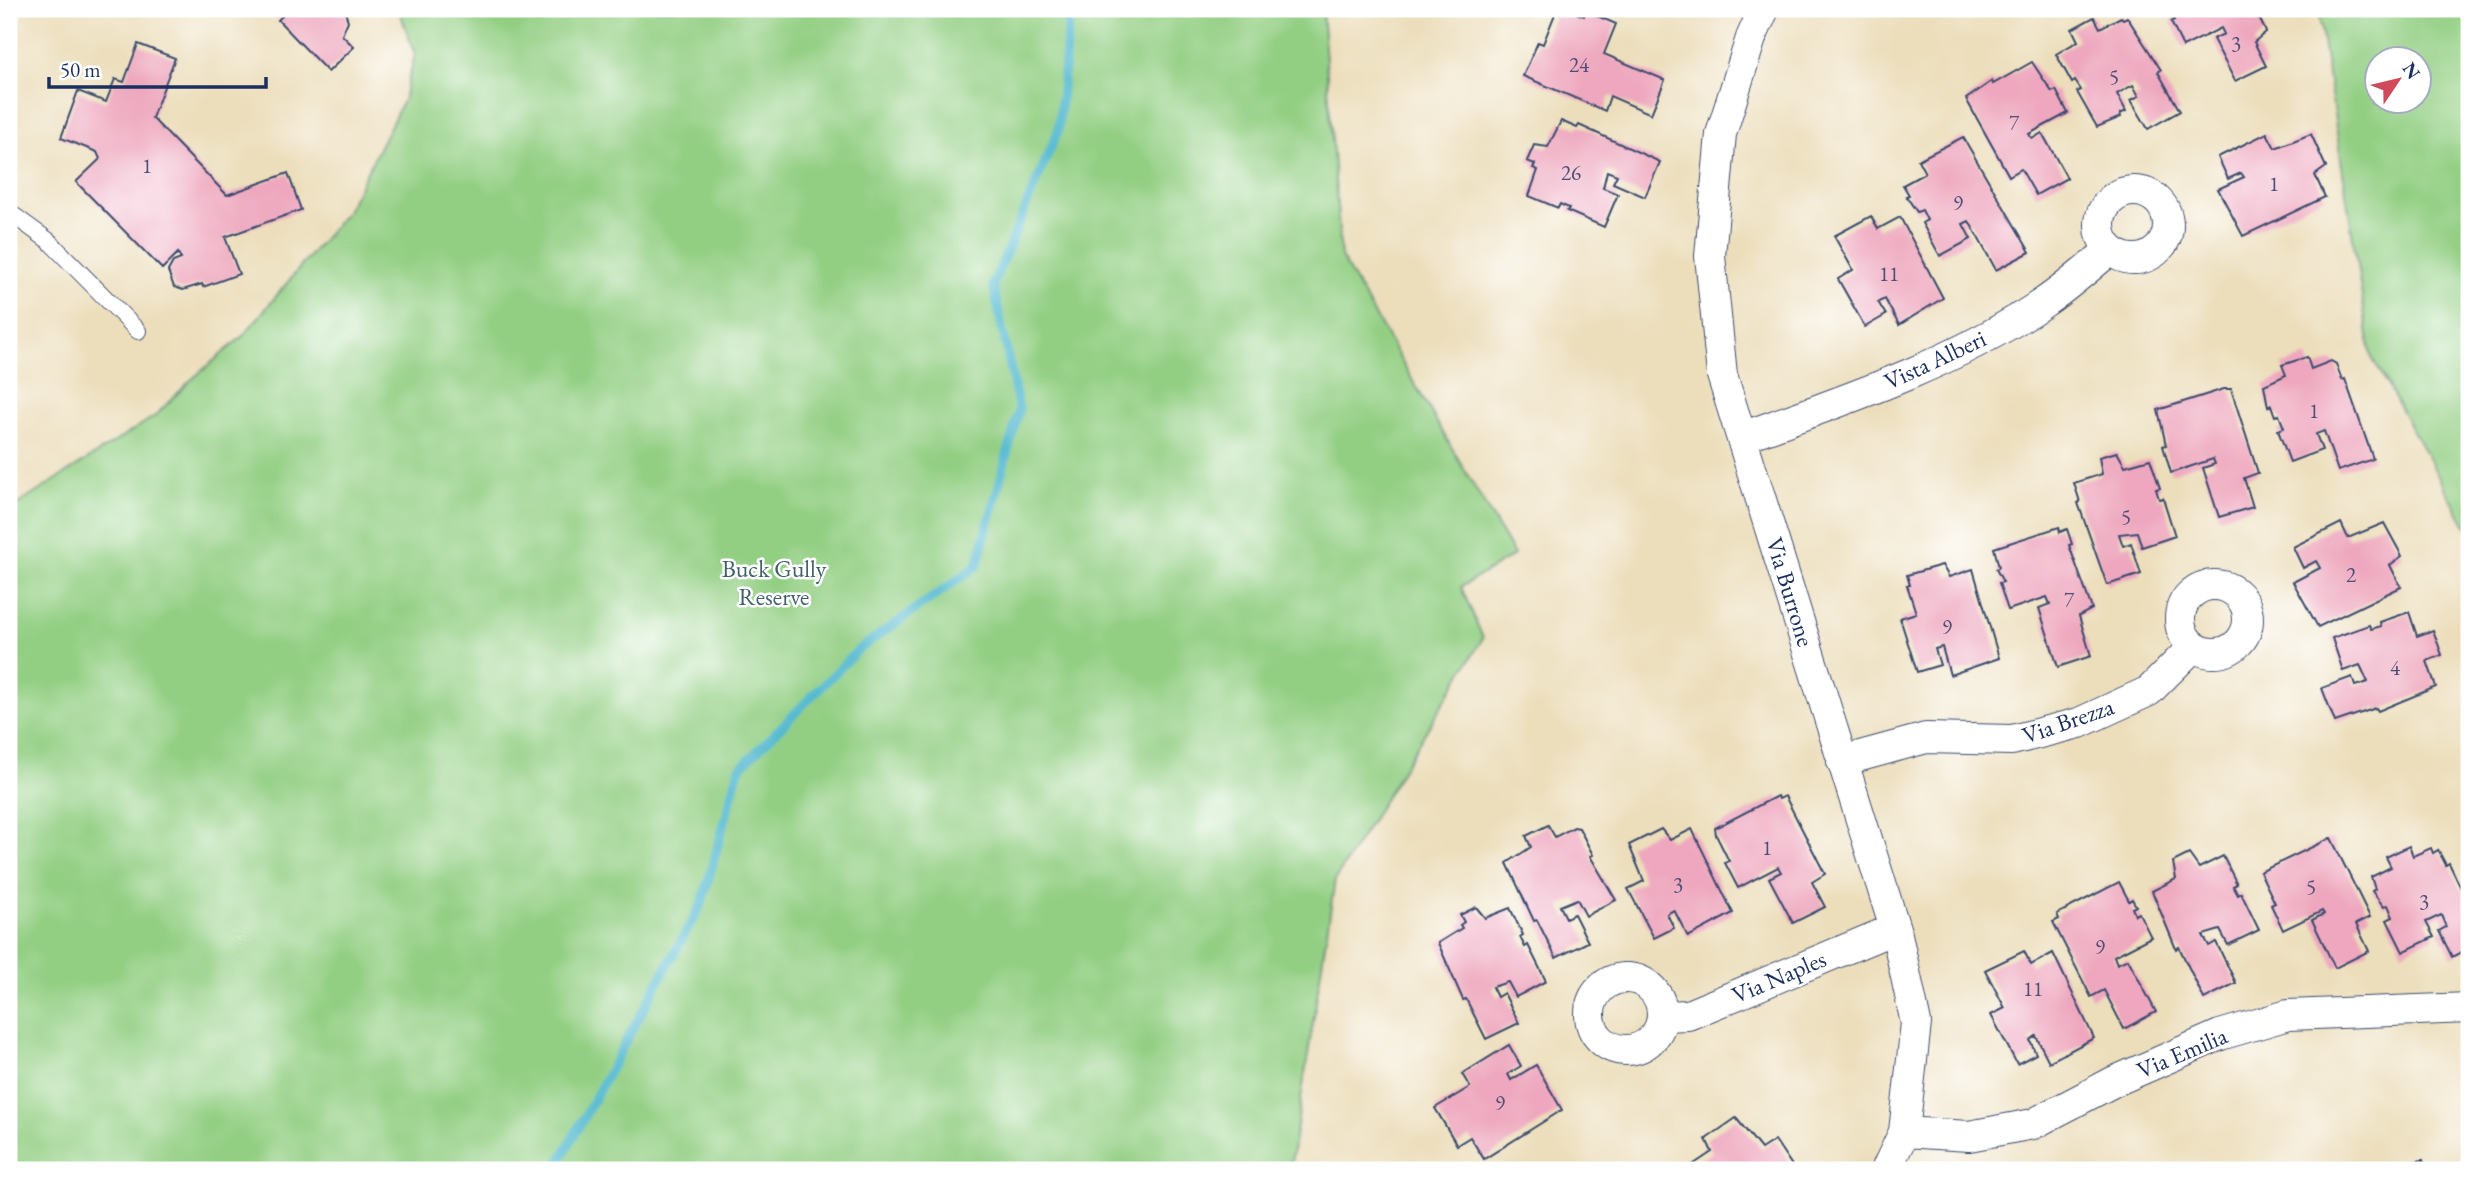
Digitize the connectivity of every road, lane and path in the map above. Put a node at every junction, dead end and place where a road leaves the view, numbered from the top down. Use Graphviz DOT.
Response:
graph roads {
  1 [pos="1765,9"];
  2 [pos="9,212"];
  3 [pos="2110,250"];
  4 [pos="138,331"];
  5 [pos="1742,437"];
  6 [pos="2193,647"];
  7 [pos="1842,761"];
  8 [pos="1894,929"];
  9 [pos="2469,1008"];
  10 [pos="1662,1016"];
  11 [pos="1904,1132"];
  12 [pos="1886,1170"];
  1 -- 5 [label="street, Via Burrone"];
  2 -- 4 [label="lane"];
  3 -- 5 [label="street, Vista Alberi"];
  5 -- 7 [label="street, Via Burrone"];
  6 -- 7 [label="street, Via Brezza"];
  7 -- 8 [label="street, Via Burrone"];
  8 -- 10 [label="street, Via Naples"];
  8 -- 11 [label="street, Via Burrone"];
  9 -- 11 [label="street, Via Emilia"];
  11 -- 12 [label="street, Via Burrone"];
}
